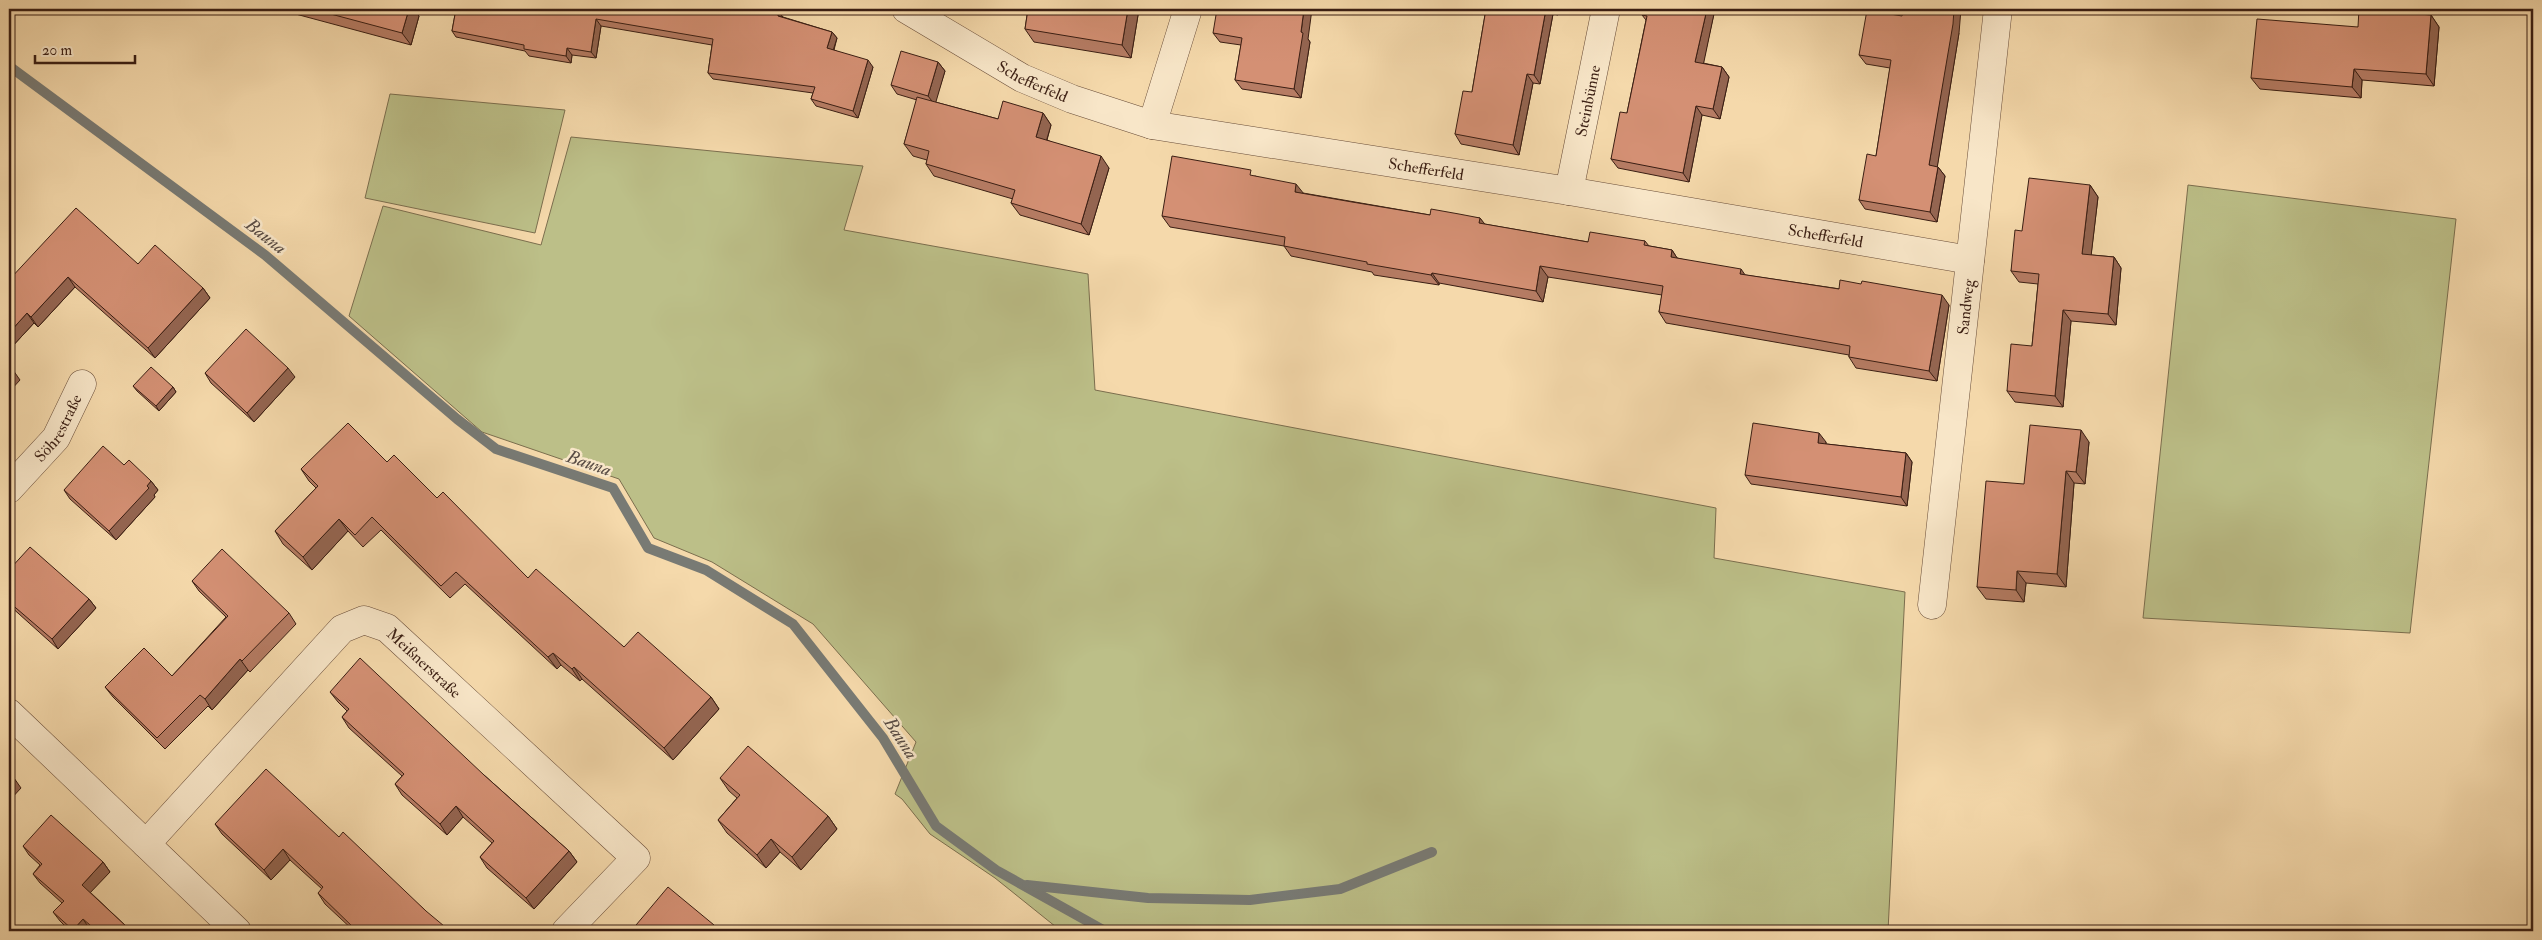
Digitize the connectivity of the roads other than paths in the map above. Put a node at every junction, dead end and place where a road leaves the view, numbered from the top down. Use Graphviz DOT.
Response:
graph roads {
  1 [pos="906,9"];
  2 [pos="1188,9"];
  3 [pos="1606,9"];
  4 [pos="1998,9"];
  5 [pos="1152,125"];
  6 [pos="1569,191"];
  7 [pos="1970,260"];
  8 [pos="82,384"];
  9 [pos="9,489"];
  10 [pos="1932,605"];
  11 [pos="9,713"];
  12 [pos="146,844"];
  13 [pos="237,931"];
  14 [pos="566,931"];
  1 -- 5 [label="street, Schefferfeld"];
  2 -- 5 [label="street"];
  3 -- 6 [label="street, Steinbünne"];
  4 -- 7 [label="street, Sandweg"];
  5 -- 6 [label="street, Schefferfeld"];
  6 -- 7 [label="street, Schefferfeld"];
  7 -- 10 [label="street, Sandweg"];
  8 -- 9 [label="street, Söhrestraße"];
  11 -- 12 [label="street"];
  12 -- 13 [label="street"];
  12 -- 14 [label="street, Meißnerstraße"];
}
